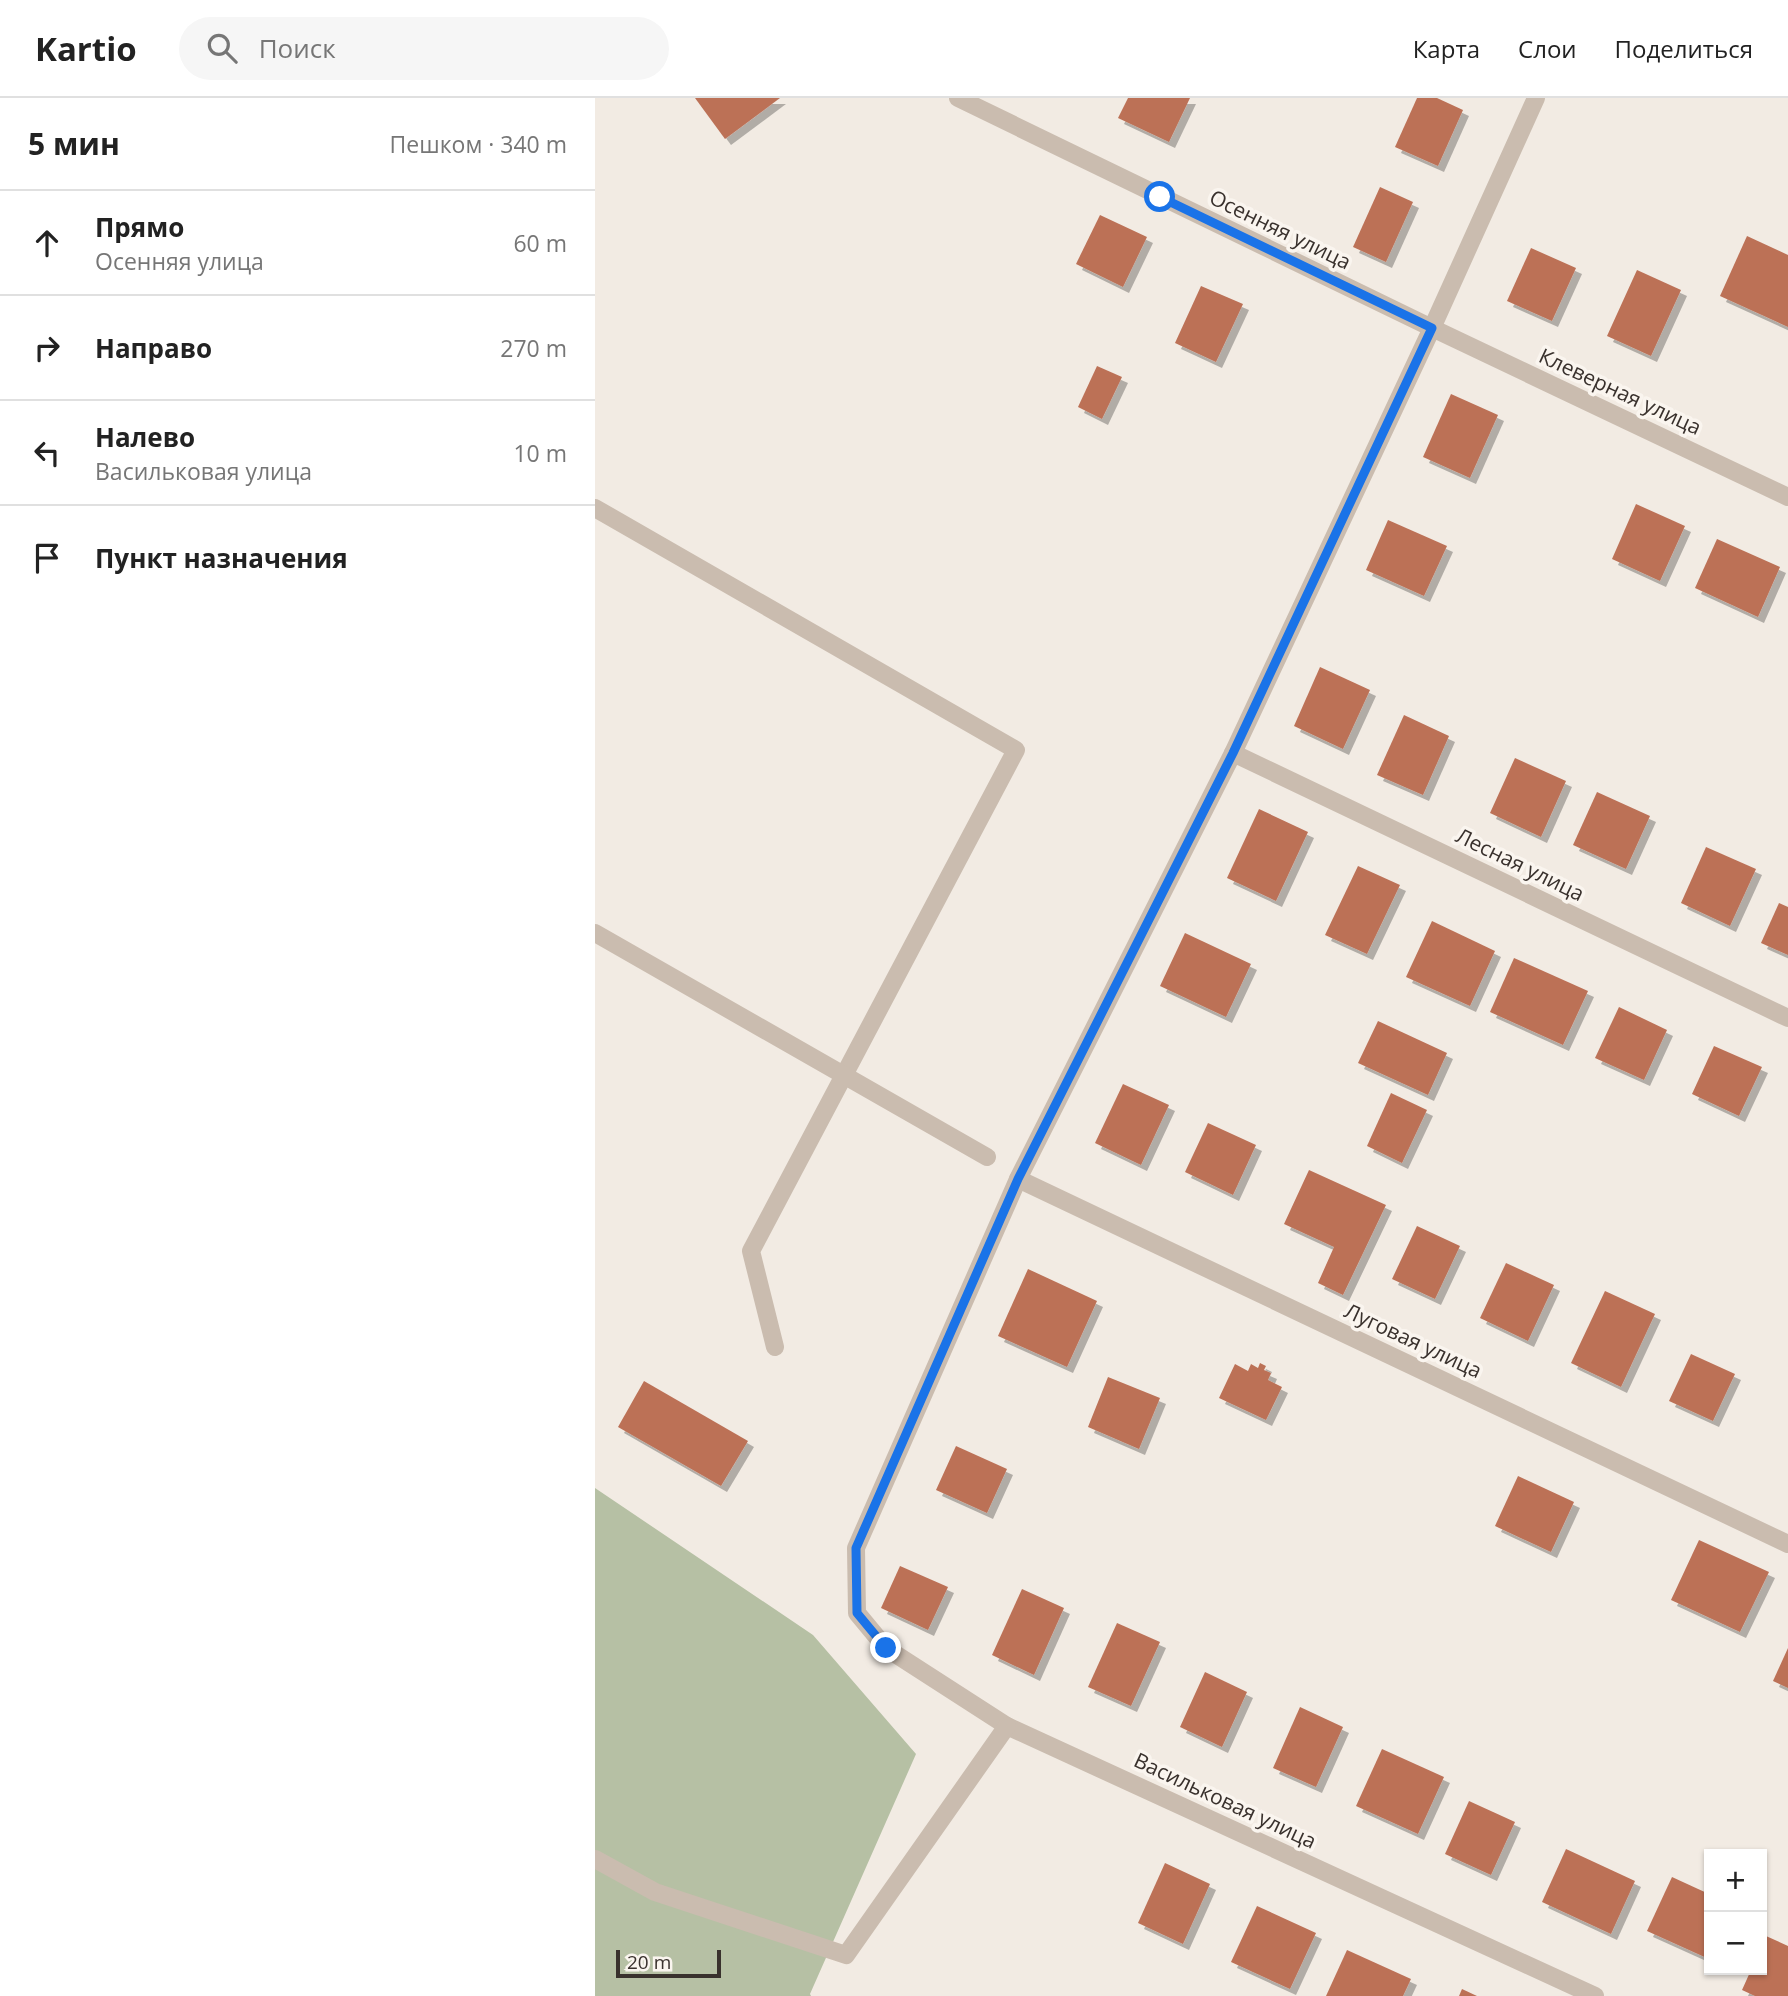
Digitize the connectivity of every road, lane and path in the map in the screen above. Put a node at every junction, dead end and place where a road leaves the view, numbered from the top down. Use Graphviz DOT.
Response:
graph roads {
  1 [pos="958,98"];
  2 [pos="1536,98"];
  3 [pos="1432,328"];
  4 [pos="1788,497"];
  5 [pos="595,508"];
  6 [pos="1233,753"];
  7 [pos="595,933"];
  8 [pos="1788,1018"];
  9 [pos="845,1076"];
  10 [pos="988,1157"];
  11 [pos="1018,1179"];
  12 [pos="775,1347"];
  13 [pos="1788,1544"];
  14 [pos="1007,1726"];
  15 [pos="595,1859"];
  16 [pos="1595,1996"];
  1 -- 3 [label="street, Осенняя улица"];
  2 -- 3 [label="street"];
  3 -- 4 [label="street, Клеверная улица"];
  3 -- 6 [label="street"];
  5 -- 9 [label="street"];
  6 -- 8 [label="street, Лесная улица"];
  6 -- 11 [label="street"];
  7 -- 9 [label="street"];
  9 -- 10 [label="street"];
  9 -- 12 [label="street"];
  11 -- 13 [label="street, Луговая улица"];
  11 -- 14 [label="street, Васильковая улица"];
  14 -- 15 [label="street"];
  14 -- 16 [label="street, Васильковая улица"];
}
